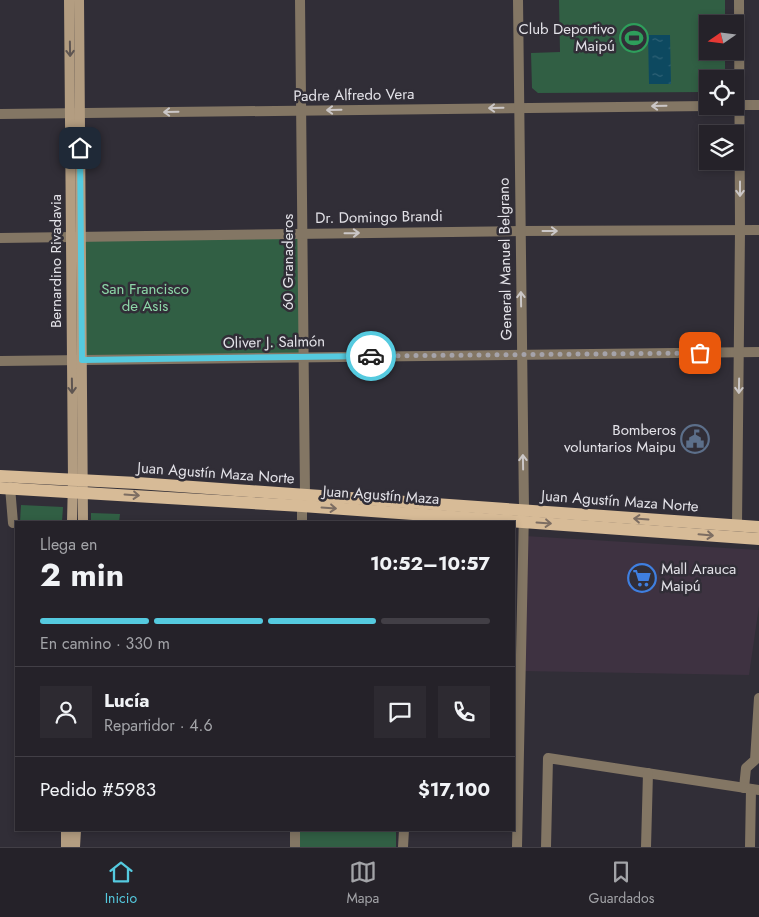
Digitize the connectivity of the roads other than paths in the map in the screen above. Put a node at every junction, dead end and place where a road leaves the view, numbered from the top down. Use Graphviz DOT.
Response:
graph roads {
  1 [pos="69,0"];
  2 [pos="80,0"];
  3 [pos="300,0"];
  4 [pos="518,0"];
  5 [pos="739,0"];
  6 [pos="738,70"];
  7 [pos="744,105"];
  8 [pos="759,105"];
  9 [pos="699,106"];
  10 [pos="519,108"];
  11 [pos="302,110"];
  12 [pos="75,113"];
  13 [pos="0,114"];
  14 [pos="738,115"];
  15 [pos="740,230"];
  16 [pos="759,230"];
  17 [pos="520,231"];
  18 [pos="303,233"];
  19 [pos="76,237"];
  20 [pos="0,238"];
  21 [pos="740,352"];
  22 [pos="759,352"];
  23 [pos="522,355"];
  24 [pos="304,356"];
  25 [pos="77,360"];
  26 [pos="0,361"];
  27 [pos="0,476"];
  28 [pos="78,486"];
  29 [pos="5,487"];
  30 [pos="303,500"];
  31 [pos="412,513"];
  32 [pos="524,516"];
  33 [pos="72,521"];
  34 [pos="83,521"];
  35 [pos="302,521"];
  36 [pos="14,523"];
  37 [pos="737,525"];
  38 [pos="759,527"];
  39 [pos="759,539"];
  40 [pos="759,698"];
  41 [pos="757,760"];
  42 [pos="648,773"];
  43 [pos="751,789"];
  44 [pos="66,831"];
  45 [pos="76,831"];
  46 [pos="296,831"];
  47 [pos="404,831"];
  48 [pos="66,847"];
  49 [pos="75,847"];
  50 [pos="295,847"];
  51 [pos="403,847"];
  52 [pos="517,847"];
  53 [pos="546,847"];
  54 [pos="646,847"];
  55 [pos="750,847"];
  1 -- 12 [label="street, Bernardino Rivadavia, one-way"];
  2 -- 12 [label="street, Bernardino Rivadavia"];
  3 -- 11 [label="street, 60 Granaderos"];
  4 -- 10 [label="street, General Manuel Belgrano"];
  5 -- 6 [label="street"];
  7 -- 8 [label="street"];
  9 -- 10 [label="street, Padre Alfredo Vera, one-way"];
  10 -- 11 [label="street, Padre Alfredo Vera, one-way"];
  10 -- 17 [label="street, General Manuel Belgrano"];
  11 -- 12 [label="street, Padre Alfredo Vera, one-way"];
  11 -- 18 [label="street, 60 Granaderos"];
  12 -- 13 [label="street, Padre Alfredo Vera"];
  12 -- 19 [label="street, Bernardino Rivadavia"];
  14 -- 15 [label="street, one-way"];
  15 -- 16 [label="street, Dr. Domingo Brandi"];
  17 -- 15 [label="street, Dr. Domingo Brandi, one-way"];
  15 -- 21 [label="street"];
  18 -- 17 [label="street, Dr. Domingo Brandi, one-way"];
  23 -- 17 [label="street, General Manuel Belgrano, one-way"];
  18 -- 19 [label="street, Dr. Domingo Brandi"];
  18 -- 24 [label="street, 60 Granaderos"];
  19 -- 20 [label="street, Dr. Domingo Brandi"];
  19 -- 25 [label="street, Bernardino Rivadavia"];
  21 -- 22 [label="street, Oliver J. Salmón"];
  21 -- 23 [label="street, Oliver J. Salmón"];
  21 -- 37 [label="street, one-way"];
  23 -- 24 [label="street, Oliver J. Salmón"];
  32 -- 23 [label="street, General Manuel Belgrano, one-way"];
  24 -- 25 [label="street, Oliver J. Salmón"];
  24 -- 30 [label="street, 60 Granaderos"];
  25 -- 26 [label="street, Oliver J. Salmón"];
  25 -- 28 [label="street, Bernardino Rivadavia"];
  27 -- 28 [label="main road, Juan Agustín Maza Norte"];
  28 -- 29 [label="main road"];
  28 -- 30 [label="main road, Juan Agustín Maza Norte"];
  28 -- 33 [label="street, Bernardino Rivadavia"];
  28 -- 34 [label="street, Bernardino Rivadavia"];
  29 -- 36 [label="street"];
  30 -- 31 [label="main road, Juan Agustín Maza Norte"];
  30 -- 35 [label="street, 60 Granaderos"];
  31 -- 32 [label="main road, Juan Agustín Maza Norte"];
  37 -- 32 [label="main road, Juan Agustín Maza Norte, one-way"];
  32 -- 39 [label="main road, one-way"];
  32 -- 52 [label="street, General Manuel Belgrano"];
  37 -- 38 [label="main road, Juan Agustín Maza Norte"];
  40 -- 41 [label="street"];
  41 -- 43 [label="street"];
  42 -- 43 [label="street"];
  42 -- 53 [label="street"];
  42 -- 54 [label="street"];
  43 -- 55 [label="street"];
  44 -- 48 [label="street"];
  45 -- 49 [label="street"];
  46 -- 50 [label="street"];
  47 -- 51 [label="street"];
}
